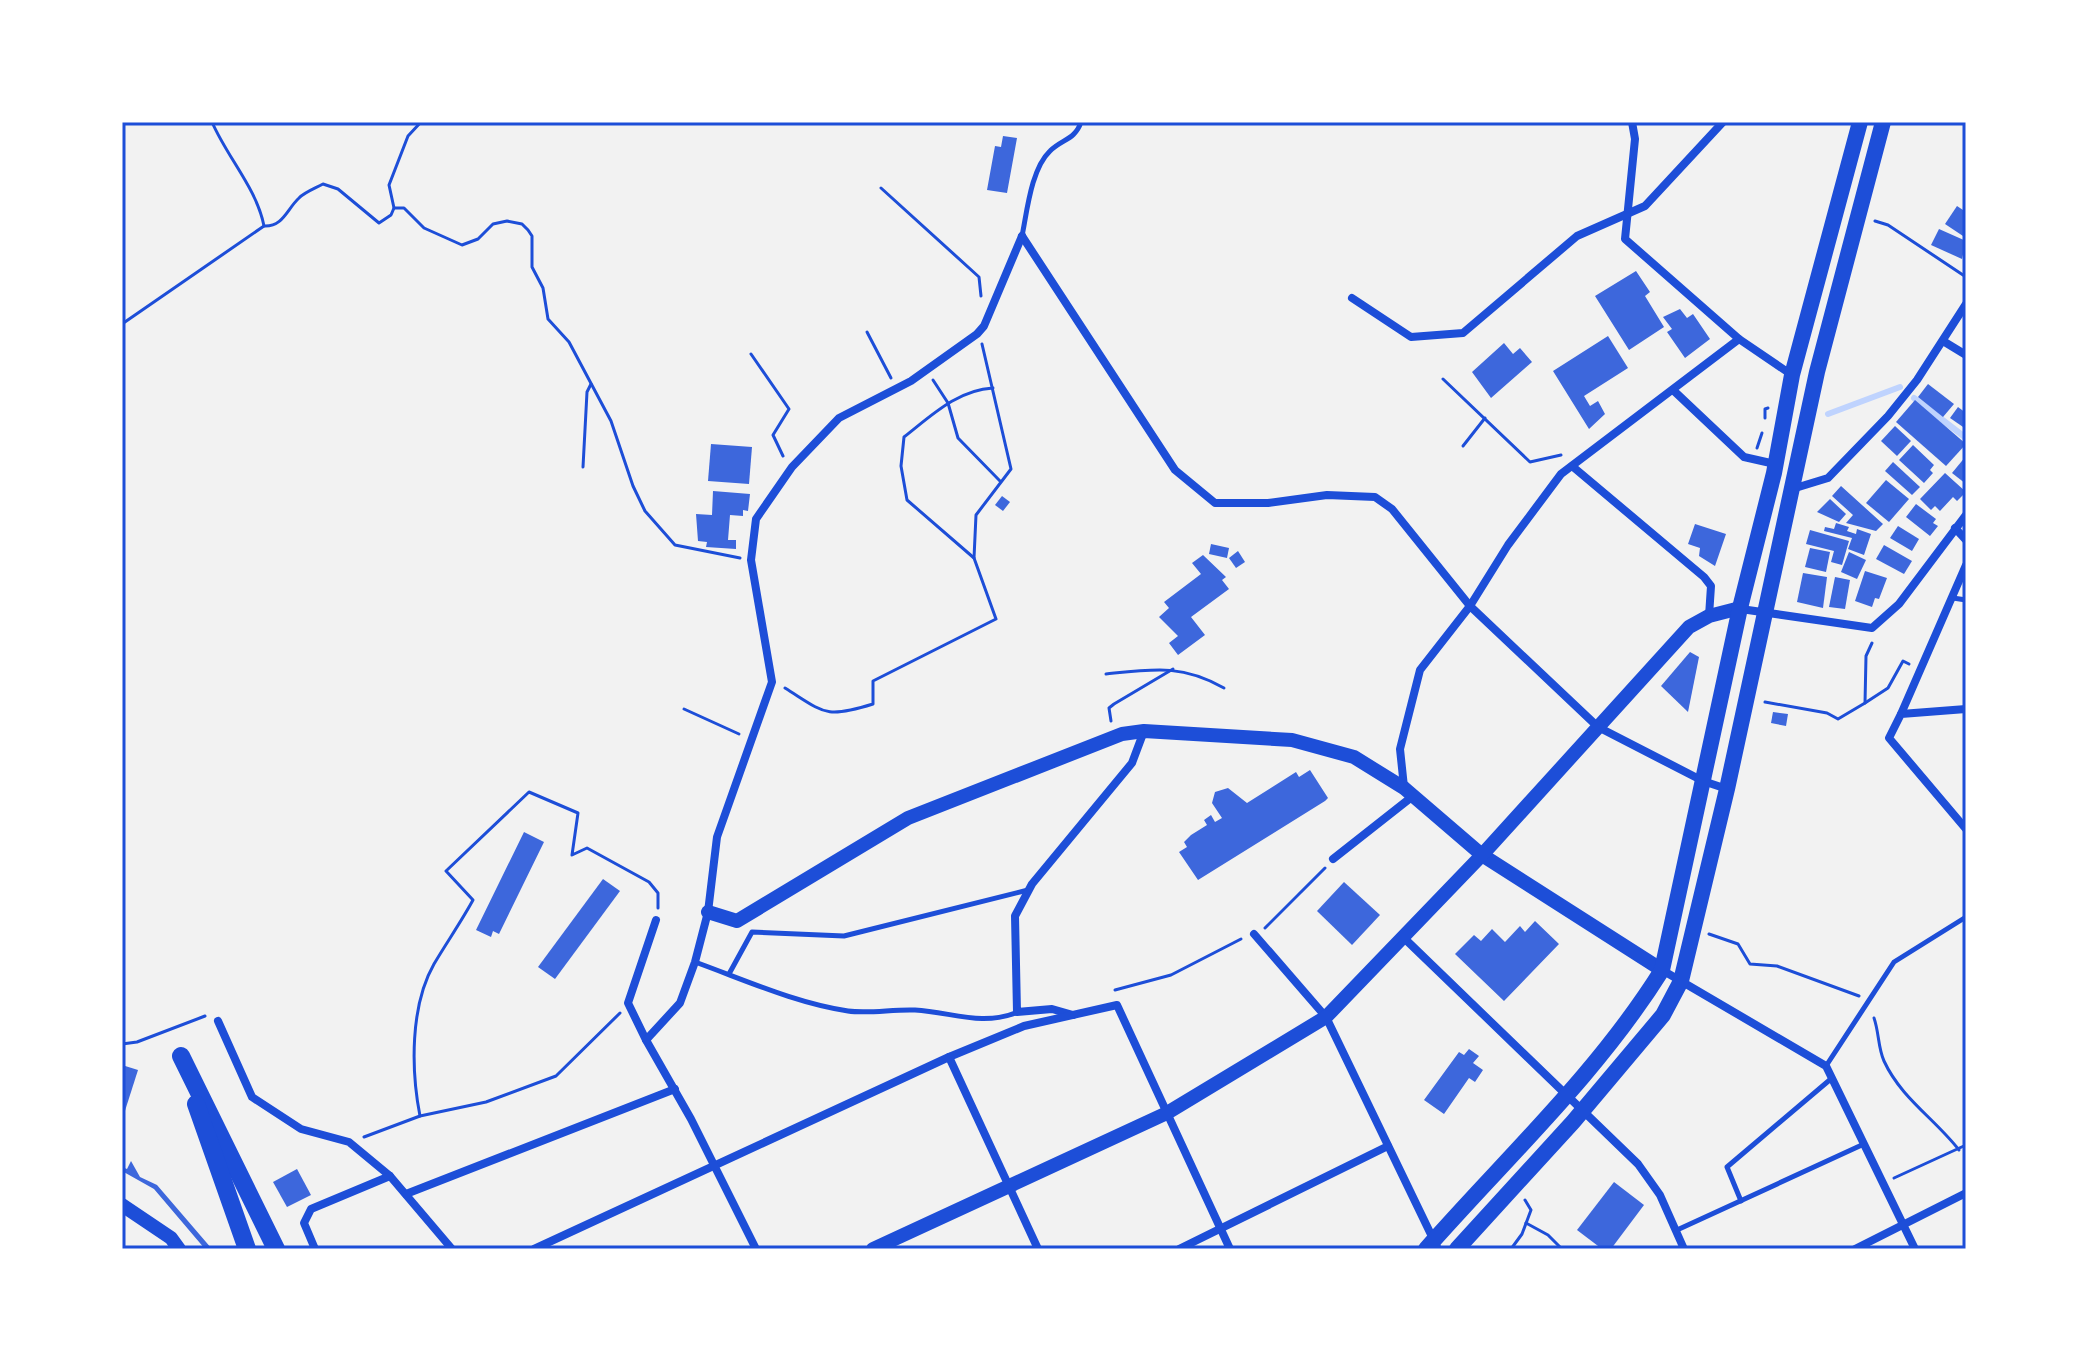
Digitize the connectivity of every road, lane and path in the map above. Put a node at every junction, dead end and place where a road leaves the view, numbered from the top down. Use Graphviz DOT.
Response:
graph roads {
  1 [pos="212,122"];
  2 [pos="421,122"];
  3 [pos="1081,122"];
  4 [pos="1632,122"];
  5 [pos="1723,122"];
  6 [pos="1860,122"];
  7 [pos="1883,122"];
  8 [pos="881,188"];
  9 [pos="394,208"];
  10 [pos="1625,216"];
  11 [pos="1875,221"];
  12 [pos="264,226"];
  13 [pos="1022,236"];
  14 [pos="1966,277"];
  15 [pos="1352,298"];
  16 [pos="1966,304"];
  17 [pos="991,311"];
  18 [pos="122,324"];
  19 [pos="867,332"];
  20 [pos="977,334"];
  21 [pos="1739,339"];
  22 [pos="1943,341"];
  23 [pos="751,354"];
  24 [pos="1966,355"];
  25 [pos="927,370"];
  26 [pos="1792,375"];
  27 [pos="1443,379"];
  28 [pos="592,383"];
  29 [pos="896,388"];
  30 [pos="993,388"];
  31 [pos="1673,390"];
  32 [pos="948,403"];
  33 [pos="1768,410"];
  34 [pos="1485,418"];
  35 [pos="1766,418"];
  36 [pos="1463,446"];
  37 [pos="1581,460"];
  38 [pos="1775,464"];
  39 [pos="1572,466"];
  40 [pos="583,467"];
  41 [pos="792,467"];
  42 [pos="1001,482"];
  43 [pos="1791,489"];
  44 [pos="1966,515"];
  45 [pos="1955,528"];
  46 [pos="1966,540"];
  47 [pos="974,558"];
  48 [pos="751,560"];
  49 [pos="1966,565"];
  50 [pos="1952,598"];
  51 [pos="1966,600"];
  52 [pos="1470,606"];
  53 [pos="1740,608"];
  54 [pos="1765,612"];
  55 [pos="1709,616"];
  56 [pos="1866,656"];
  57 [pos="1173,669"];
  58 [pos="1921,669"];
  59 [pos="1106,674"];
  60 [pos="772,682"];
  61 [pos="1224,688"];
  62 [pos="1759,701"];
  63 [pos="1865,703"];
  64 [pos="684,709"];
  65 [pos="1966,709"];
  66 [pos="1901,714"];
  67 [pos="1598,727"];
  68 [pos="1144,731"];
  69 [pos="1117,736"];
  70 [pos="752,740"];
  71 [pos="1703,781"];
  72 [pos="1727,789"];
  73 [pos="1408,792"];
  74 [pos="1966,829"];
  75 [pos="1482,855"];
  76 [pos="1333,859"];
  77 [pos="1029,889"];
  78 [pos="708,912"];
  79 [pos="1966,917"];
  80 [pos="656,920"];
  81 [pos="1254,934"];
  82 [pos="1709,934"];
  83 [pos="1404,938"];
  84 [pos="695,962"];
  85 [pos="1662,970"];
  86 [pos="728,974"];
  87 [pos="1681,981"];
  88 [pos="1867,1002"];
  89 [pos="628,1003"];
  90 [pos="1117,1005"];
  91 [pos="1019,1012"];
  92 [pos="1078,1016"];
  93 [pos="1326,1017"];
  94 [pos="218,1021"];
  95 [pos="646,1040"];
  96 [pos="122,1044"];
  97 [pos="949,1057"];
  98 [pos="1826,1066"];
  99 [pos="1832,1078"];
  100 [pos="675,1089"];
  101 [pos="1567,1095"];
  102 [pos="1582,1111"];
  103 [pos="1167,1113"];
  104 [pos="420,1116"];
  105 [pos="349,1142"];
  106 [pos="1865,1144"];
  107 [pos="1966,1145"];
  108 [pos="1388,1146"];
  109 [pos="1959,1150"];
  110 [pos="715,1166"];
  111 [pos="390,1176"];
  112 [pos="1884,1183"];
  113 [pos="1008,1187"];
  114 [pos="1966,1193"];
  115 [pos="406,1194"];
  116 [pos="1525,1200"];
  117 [pos="1741,1201"];
  118 [pos="122,1205"];
  119 [pos="1526,1223"];
  120 [pos="1905,1226"];
  121 [pos="1221,1230"];
  122 [pos="1676,1230"];
  123 [pos="1433,1246"];
  124 [pos="179,1249"];
  125 [pos="247,1249"];
  126 [pos="276,1249"];
  127 [pos="315,1249"];
  128 [pos="452,1249"];
  129 [pos="534,1249"];
  130 [pos="756,1249"];
  131 [pos="873,1249"];
  132 [pos="1038,1249"];
  133 [pos="1179,1249"];
  134 [pos="1230,1249"];
  135 [pos="1457,1249"];
  136 [pos="1511,1249"];
  137 [pos="1558,1249"];
  138 [pos="1684,1249"];
  139 [pos="1855,1249"];
  140 [pos="1915,1249"];
  1 -- 12 [label="path"];
  2 -- 9 [label="path"];
  3 -- 13 [label="lane"];
  4 -- 10 [label="street"];
  5 -- 10 [label="street"];
  6 -- 26 [label="main road"];
  7 -- 43 [label="main road"];
  8 -- 17 [label="path"];
  9 -- 12 [label="path"];
  9 -- 28 [label="path"];
  10 -- 15 [label="street"];
  10 -- 21 [label="street"];
  11 -- 14 [label="path"];
  12 -- 18 [label="path"];
  13 -- 17 [label="street"];
  13 -- 52 [label="street"];
  16 -- 22 [label="street"];
  17 -- 20 [label="street"];
  19 -- 29 [label="path"];
  20 -- 25 [label="street"];
  20 -- 30 [label="path"];
  21 -- 26 [label="street"];
  21 -- 31 [label="street"];
  22 -- 24 [label="street"];
  22 -- 43 [label="street"];
  23 -- 41 [label="path"];
  25 -- 29 [label="street"];
  25 -- 32 [label="path"];
  26 -- 38 [label="main road"];
  27 -- 34 [label="path"];
  28 -- 40 [label="path"];
  28 -- 48 [label="path"];
  29 -- 41 [label="street"];
  30 -- 32 [label="path"];
  30 -- 42 [label="path"];
  31 -- 37 [label="street"];
  31 -- 38 [label="street"];
  32 -- 42 [label="path"];
  32 -- 47 [label="path"];
  33 -- 35 [label="path"];
  34 -- 36 [label="path"];
  34 -- 37 [label="path"];
  37 -- 39 [label="street"];
  38 -- 53 [label="main road"];
  39 -- 52 [label="street"];
  39 -- 55 [label="street"];
  41 -- 48 [label="street"];
  42 -- 47 [label="path"];
  43 -- 54 [label="main road"];
  44 -- 45 [label="street"];
  45 -- 46 [label="street"];
  45 -- 54 [label="street"];
  47 -- 60 [label="path"];
  48 -- 60 [label="street"];
  49 -- 50 [label="street"];
  50 -- 51 [label="lane"];
  50 -- 58 [label="street"];
  52 -- 67 [label="street"];
  52 -- 73 [label="street"];
  53 -- 54 [label="street"];
  53 -- 55 [label="street"];
  53 -- 71 [label="main road"];
  54 -- 72 [label="main road"];
  55 -- 67 [label="street"];
  56 -- 63 [label="path"];
  57 -- 59 [label="path"];
  57 -- 61 [label="path"];
  57 -- 69 [label="path"];
  58 -- 63 [label="path"];
  58 -- 66 [label="street"];
  60 -- 70 [label="street"];
  62 -- 63 [label="path"];
  64 -- 70 [label="path"];
  65 -- 66 [label="street"];
  66 -- 74 [label="street"];
  67 -- 71 [label="street"];
  67 -- 75 [label="street"];
  68 -- 69 [label="street"];
  68 -- 73 [label="street"];
  68 -- 77 [label="street"];
  69 -- 78 [label="street"];
  70 -- 78 [label="street"];
  71 -- 72 [label="street"];
  71 -- 85 [label="main road"];
  72 -- 87 [label="main road"];
  73 -- 75 [label="street"];
  73 -- 76 [label="street"];
  75 -- 83 [label="street"];
  75 -- 85 [label="street"];
  76 -- 81 [label="path"];
  77 -- 86 [label="lane"];
  77 -- 91 [label="street"];
  78 -- 84 [label="street"];
  79 -- 88 [label="lane"];
  80 -- 89 [label="street"];
  80 -- 104 [label="path"];
  81 -- 90 [label="path"];
  81 -- 93 [label="street"];
  82 -- 88 [label="path"];
  83 -- 93 [label="street"];
  83 -- 101 [label="street"];
  84 -- 86 [label="lane"];
  84 -- 95 [label="street"];
  85 -- 87 [label="street"];
  85 -- 101 [label="main road"];
  86 -- 91 [label="lane"];
  87 -- 98 [label="street"];
  87 -- 102 [label="main road"];
  88 -- 98 [label="lane"];
  88 -- 109 [label="path"];
  89 -- 95 [label="street"];
  89 -- 104 [label="path"];
  90 -- 92 [label="street"];
  90 -- 103 [label="street"];
  91 -- 92 [label="street"];
  92 -- 97 [label="street"];
  93 -- 103 [label="street"];
  93 -- 108 [label="street"];
  94 -- 96 [label="path"];
  94 -- 105 [label="street"];
  95 -- 100 [label="street"];
  97 -- 110 [label="street"];
  97 -- 113 [label="street"];
  98 -- 99 [label="street"];
  99 -- 106 [label="street"];
  99 -- 117 [label="lane"];
  100 -- 110 [label="street"];
  100 -- 115 [label="street"];
  101 -- 102 [label="street"];
  101 -- 123 [label="main road"];
  102 -- 122 [label="street"];
  102 -- 135 [label="main road"];
  103 -- 113 [label="street"];
  103 -- 121 [label="street"];
  104 -- 105 [label="path"];
  105 -- 111 [label="street"];
  106 -- 112 [label="street"];
  106 -- 117 [label="lane"];
  107 -- 109 [label="path"];
  108 -- 121 [label="street"];
  108 -- 123 [label="street"];
  109 -- 112 [label="path"];
  110 -- 129 [label="street"];
  110 -- 130 [label="street"];
  111 -- 115 [label="street"];
  111 -- 127 [label="street"];
  112 -- 120 [label="street"];
  113 -- 131 [label="street"];
  113 -- 132 [label="street"];
  114 -- 120 [label="street"];
  115 -- 128 [label="street"];
  116 -- 119 [label="path"];
  117 -- 122 [label="lane"];
  118 -- 124 [label="street"];
  119 -- 136 [label="path"];
  119 -- 137 [label="path"];
  120 -- 139 [label="street"];
  120 -- 140 [label="street"];
  121 -- 133 [label="street"];
  121 -- 134 [label="street"];
  122 -- 138 [label="street"];
  125 -- 126 [label="highway"];
}
